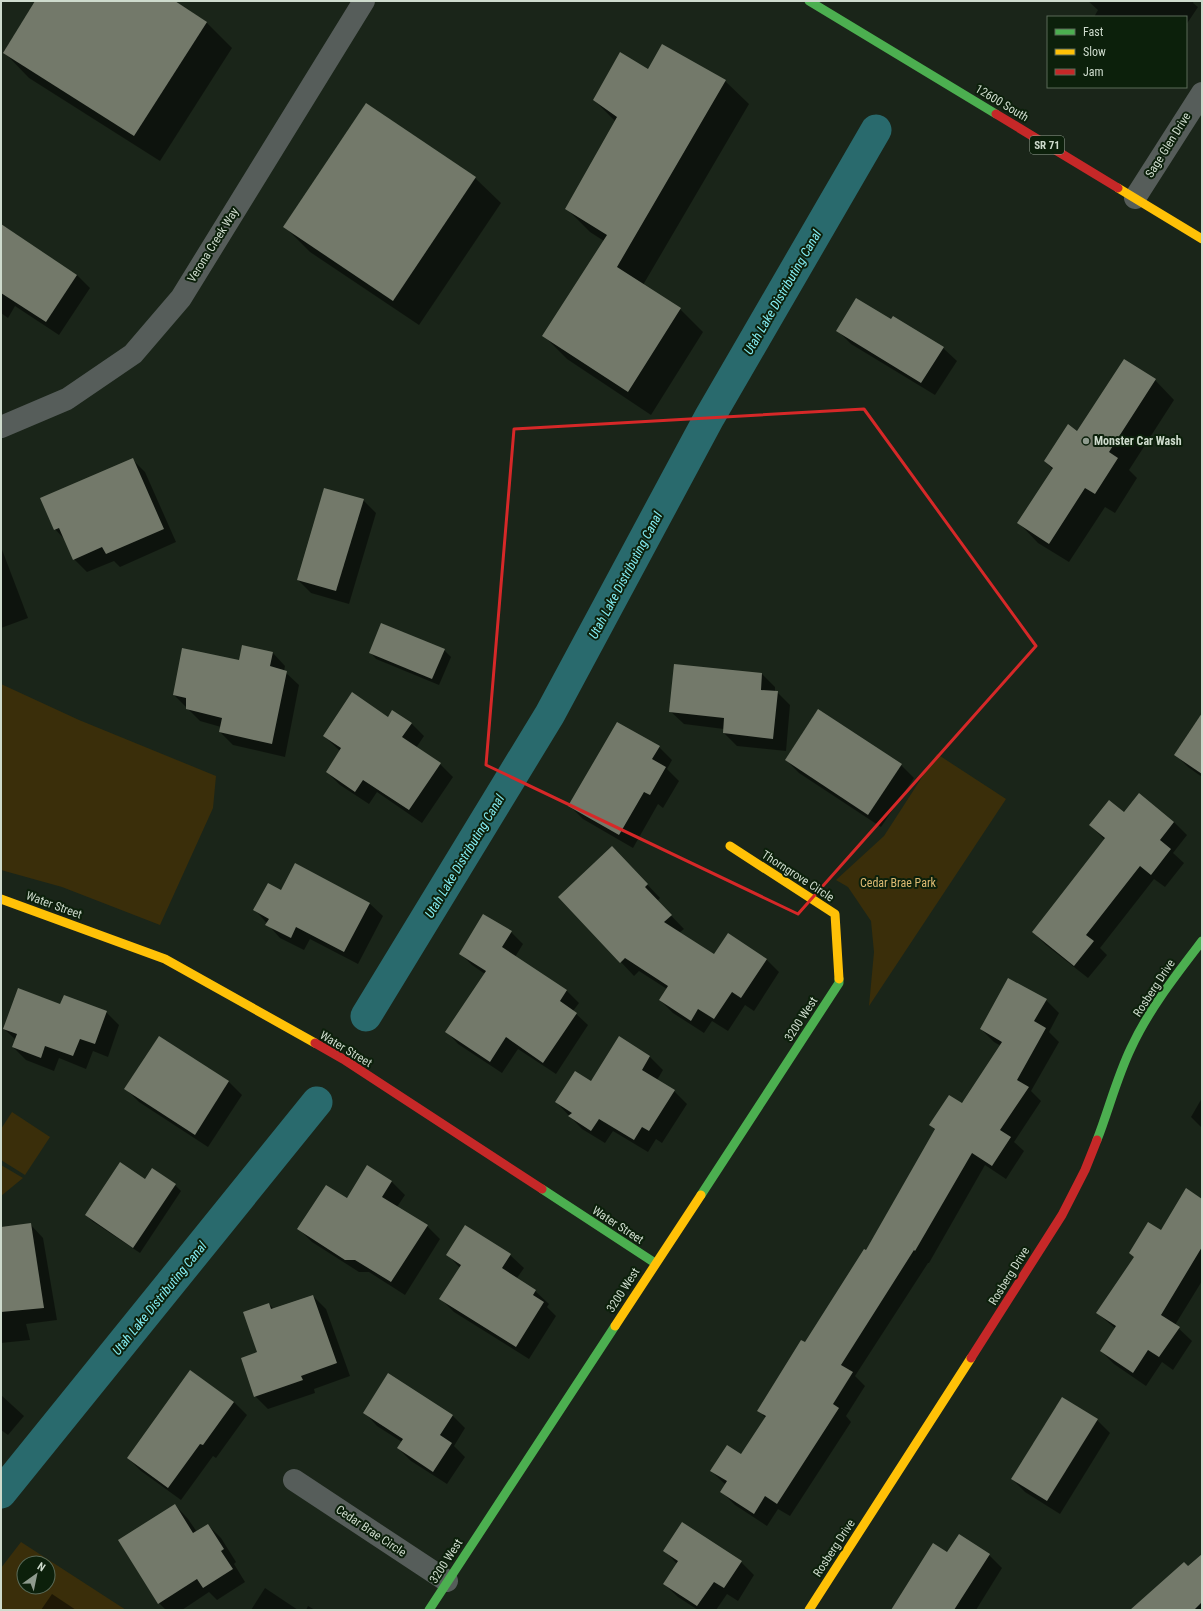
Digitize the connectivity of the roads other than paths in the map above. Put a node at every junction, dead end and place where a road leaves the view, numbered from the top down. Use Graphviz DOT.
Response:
graph roads {
  1 [pos="364,1"];
  2 [pos="809,1"];
  3 [pos="1202,92"];
  4 [pos="1135,198"];
  5 [pos="1202,239"];
  6 [pos="1,427"];
  7 [pos="730,846"];
  8 [pos="1,899"];
  9 [pos="1202,941"];
  10 [pos="839,983"];
  11 [pos="655,1263"];
  12 [pos="294,1480"];
  13 [pos="447,1581"];
  14 [pos="429,1610"];
  15 [pos="809,1610"];
  1 -- 6 [label="street, Verona Creek Way"];
  2 -- 4 [label="street, 12600 South / SR 71"];
  3 -- 4 [label="street, Sage Glen Drive"];
  4 -- 5 [label="street, 12600 South / SR 71"];
  7 -- 10 [label="street, Thorngrove Circle"];
  8 -- 11 [label="street, Water Street"];
  9 -- 15 [label="street, Rosberg Drive"];
  10 -- 11 [label="street, 3200 West"];
  11 -- 13 [label="street, 3200 West"];
  12 -- 13 [label="street, Cedar Brae Circle"];
  13 -- 14 [label="street, 3200 West"];
}
